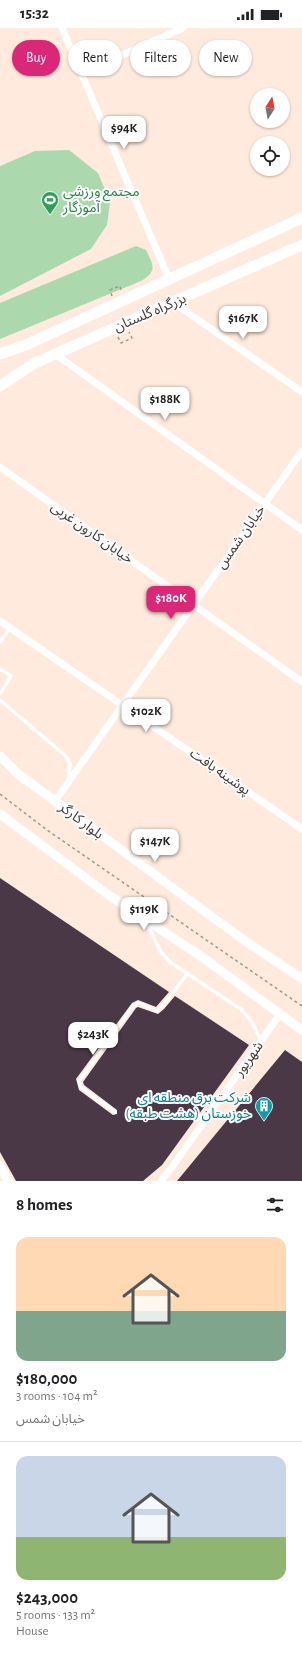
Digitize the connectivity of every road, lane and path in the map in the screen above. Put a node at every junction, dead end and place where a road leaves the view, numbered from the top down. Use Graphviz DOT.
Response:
graph roads {
  1 [pos="62,28"];
  2 [pos="183,28"];
  3 [pos="68,42"];
  4 [pos="122,55"];
  5 [pos="82,76"];
  6 [pos="302,218"];
  7 [pos="300,248"];
  8 [pos="169,279"];
  9 [pos="120,286"];
  10 [pos="110,290"];
  11 [pos="174,303"];
  12 [pos="132,338"];
  13 [pos="120,342"];
  14 [pos="0,354"];
  15 [pos="55,354"];
  16 [pos="0,386"];
  17 [pos="302,392"];
  18 [pos="302,451"];
  19 [pos="0,467"];
  20 [pos="265,504"];
  21 [pos="302,530"];
  22 [pos="193,604"];
  23 [pos="0,621"];
  24 [pos="10,628"];
  25 [pos="0,642"];
  26 [pos="0,669"];
  27 [pos="302,682"];
  28 [pos="0,694"];
  29 [pos="0,700"];
  30 [pos="122,705"];
  31 [pos="0,756"];
  32 [pos="68,782"];
  33 [pos="0,794"];
  34 [pos="55,800"];
  35 [pos="0,814"];
  36 [pos="302,829"];
  37 [pos="145,919"];
  38 [pos="188,974"];
  39 [pos="302,979"];
  40 [pos="302,1006"];
  41 [pos="280,1014"];
  42 [pos="302,1030"];
  43 [pos="261,1041"];
  44 [pos="115,1112"];
  45 [pos="0,1165"];
  46 [pos="8,1181"];
  47 [pos="161,1181"];
  1 -- 3 [label="street"];
  2 -- 4 [label="street"];
  5 -- 8 [label="street"];
  6 -- 8 [label="highway, بزرگراه گلستان"];
  7 -- 11 [label="highway, بزرگراه گلستان"];
  8 -- 14 [label="highway, بزرگراه گلستان"];
  9 -- 10 [label="path"];
  11 -- 15 [label="highway, بزرگراه گلستان"];
  11 -- 17 [label="street"];
  12 -- 13 [label="path"];
  15 -- 16 [label="highway, بزرگراه گلستان"];
  15 -- 20 [label="street"];
  18 -- 20 [label="street, خیابان شمس"];
  19 -- 22 [label="street, خیابان کارون غربی"];
  20 -- 21 [label="street"];
  20 -- 22 [label="street, خیابان شمس"];
  22 -- 27 [label="street, خیابان کارون غربی"];
  22 -- 30 [label="street, خیابان شمس"];
  23 -- 24 [label="street, پوشینه بافت"];
  24 -- 25 [label="lane"];
  24 -- 30 [label="street, پوشینه بافت"];
  26 -- 28 [label="lane"];
  29 -- 32 [label="lane"];
  30 -- 32 [label="street, خیابان شمس"];
  30 -- 36 [label="street, پوشینه بافت"];
  31 -- 34 [label="main road, بلوار کارگر"];
  32 -- 34 [label="street, خیابان شمس"];
  33 -- 40 [label="path"];
  34 -- 39 [label="main road, بلوار کارگر"];
  35 -- 37 [label="main road"];
  37 -- 38 [label="lane"];
  37 -- 41 [label="main road"];
  38 -- 43 [label="lane"];
  38 -- 44 [label="lane"];
  41 -- 42 [label="main road"];
  41 -- 43 [label="street, شهریور"];
  43 -- 47 [label="street, شهریور"];
  45 -- 46 [label="main road"];
}
